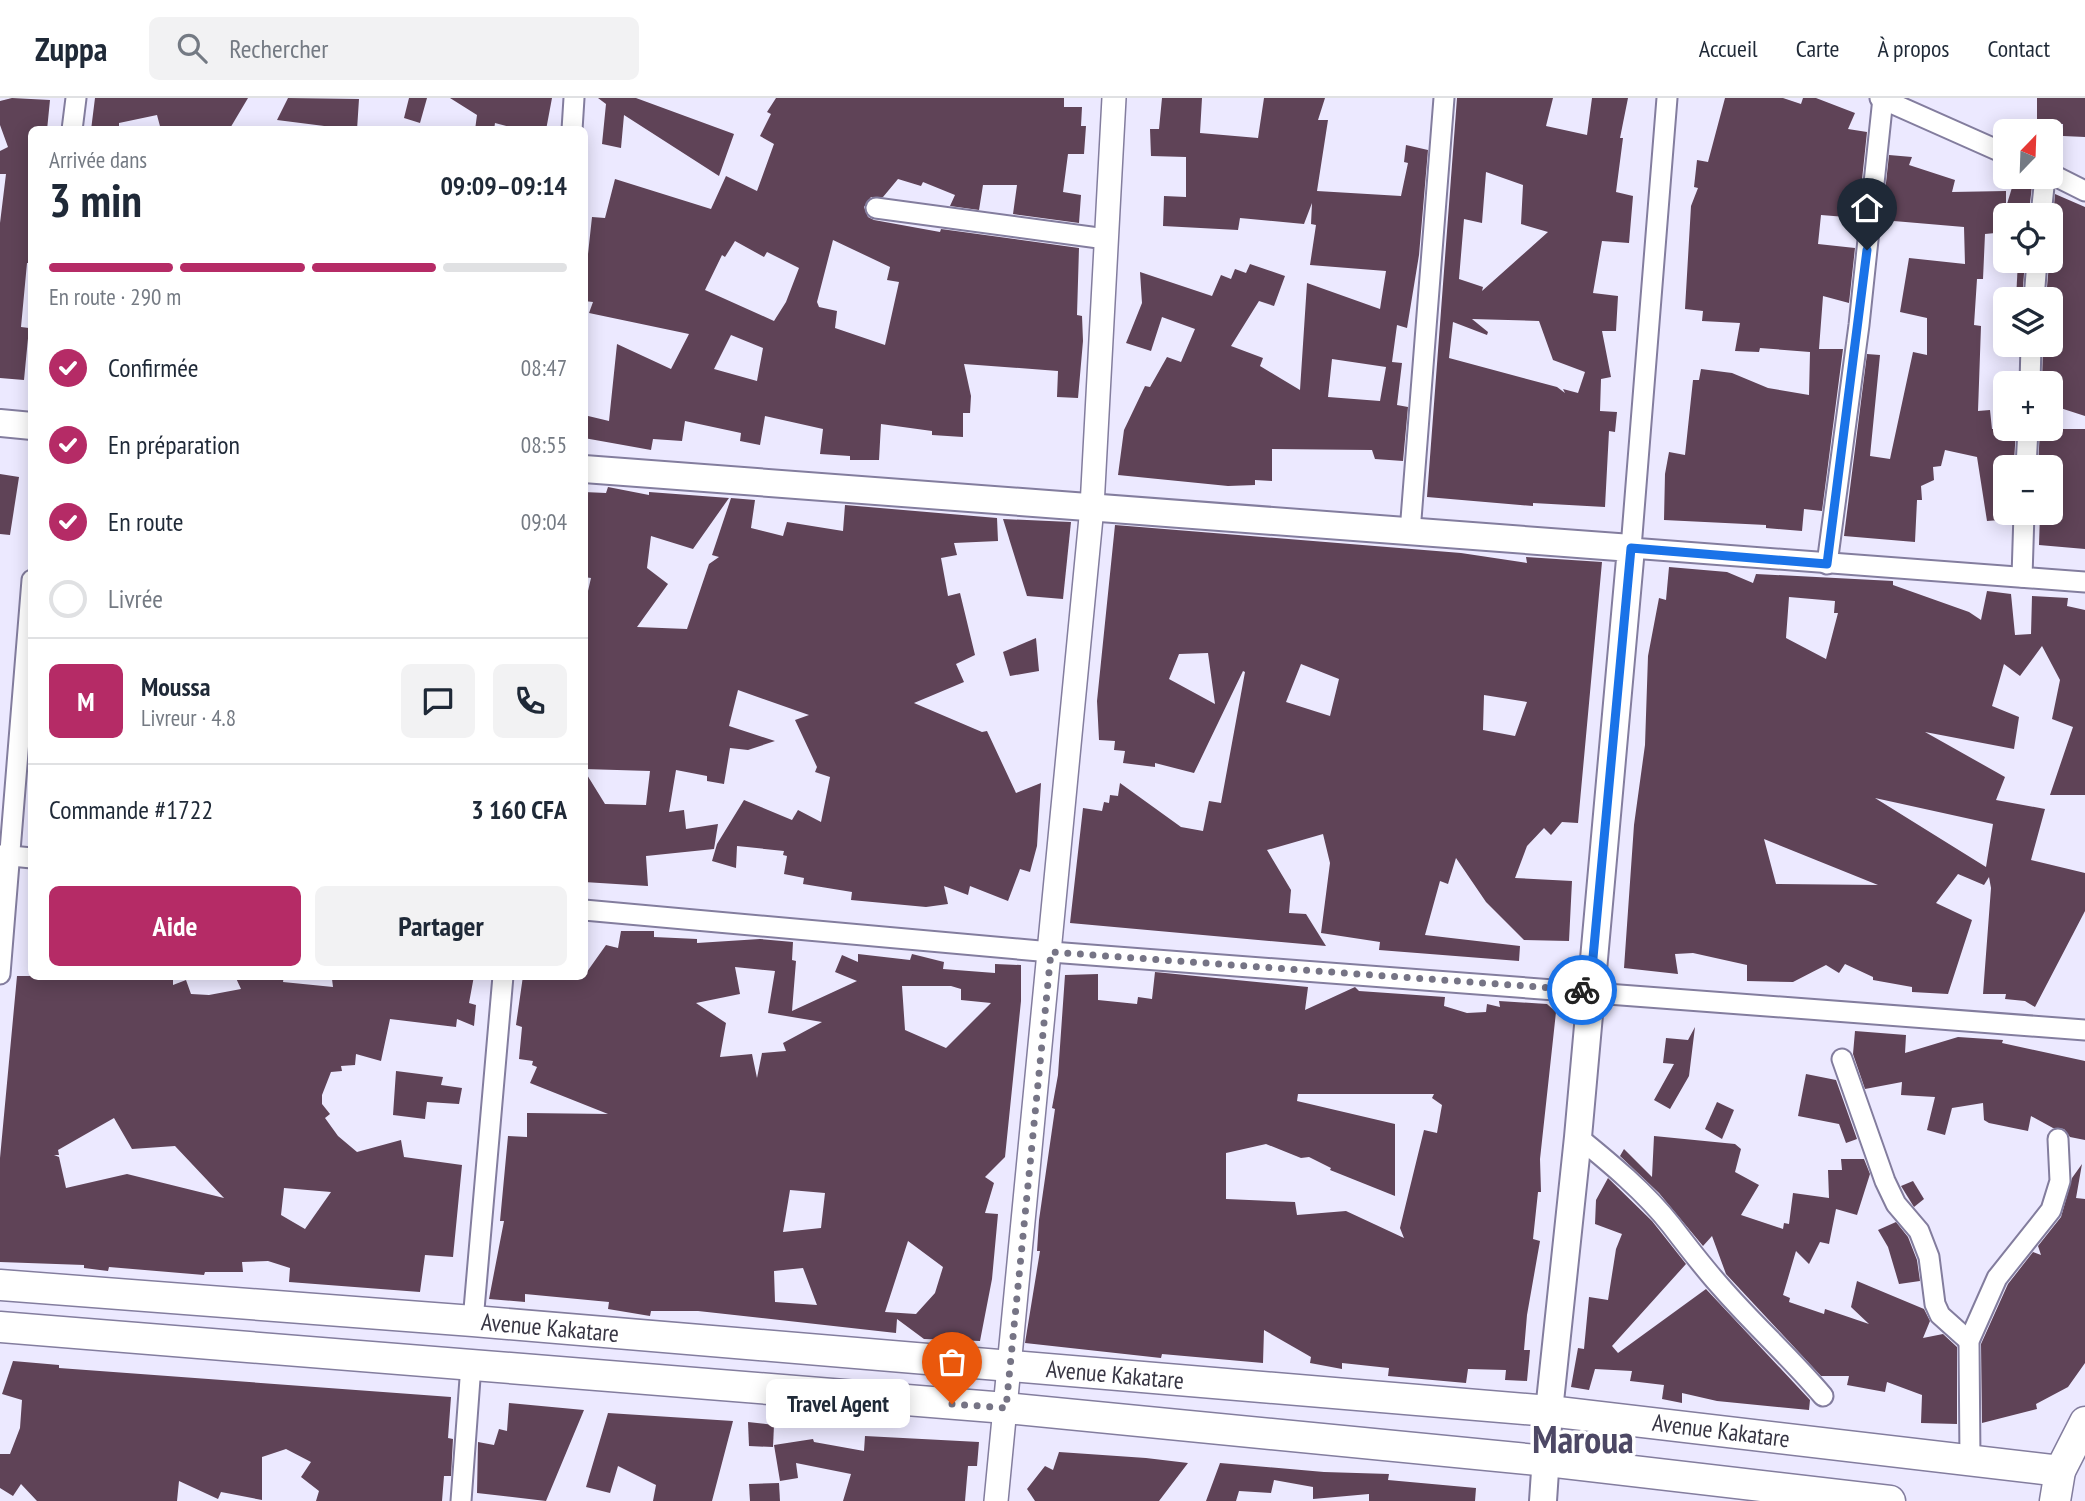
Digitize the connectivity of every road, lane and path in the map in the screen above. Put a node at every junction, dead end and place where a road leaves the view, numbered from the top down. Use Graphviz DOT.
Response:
graph roads {
  1 [pos="76,98"];
  2 [pos="574,98"];
  3 [pos="1114,98"];
  4 [pos="1444,98"];
  5 [pos="1667,98"];
  6 [pos="1882,98"];
  7 [pos="72,126"];
  8 [pos="572,126"];
  9 [pos="1993,147"];
  10 [pos="2063,180"];
  11 [pos="2085,191"];
  12 [pos="876,208"];
  13 [pos="1106,239"];
  14 [pos="0,423"];
  15 [pos="28,426"];
  16 [pos="588,469"];
  17 [pos="1092,507"];
  18 [pos="2024,525"];
  19 [pos="1410,532"];
  20 [pos="1631,548"];
  21 [pos="1827,564"];
  22 [pos="2022,577"];
  23 [pos="2085,582"];
  24 [pos="28,621"];
  25 [pos="5,856"];
  26 [pos="28,858"];
  27 [pos="588,910"];
  28 [pos="1051,952"];
  29 [pos="0,974"];
  30 [pos="503,980"];
  31 [pos="1590,990"];
  32 [pos="2085,1030"];
  33 [pos="1842,1059"];
  34 [pos="1578,1137"];
  35 [pos="2058,1139"];
  36 [pos="0,1285"];
  37 [pos="472,1321"];
  38 [pos="0,1327"];
  39 [pos="1969,1341"];
  40 [pos="471,1365"];
  41 [pos="1008,1367"];
  42 [pos="1823,1396"];
  43 [pos="1006,1408"];
  44 [pos="1549,1411"];
  45 [pos="2085,1422"];
  46 [pos="1970,1460"];
  47 [pos="1547,1461"];
  48 [pos="2060,1471"];
  49 [pos="461,1501"];
  50 [pos="996,1501"];
  51 [pos="1543,1501"];
  52 [pos="1890,1501"];
  53 [pos="2055,1501"];
  1 -- 7 [label="street"];
  2 -- 8 [label="street"];
  3 -- 13 [label="street"];
  4 -- 19 [label="street"];
  5 -- 20 [label="street"];
  6 -- 9 [label="street"];
  6 -- 21 [label="street"];
  10 -- 11 [label="street"];
  12 -- 13 [label="street"];
  13 -- 17 [label="street"];
  14 -- 15 [label="main road"];
  16 -- 17 [label="main road"];
  17 -- 19 [label="main road"];
  17 -- 28 [label="street"];
  18 -- 22 [label="street"];
  19 -- 20 [label="main road"];
  20 -- 21 [label="street"];
  20 -- 31 [label="main road"];
  21 -- 22 [label="street"];
  22 -- 23 [label="street"];
  24 -- 25 [label="street"];
  25 -- 26 [label="street"];
  25 -- 29 [label="street"];
  27 -- 28 [label="street"];
  28 -- 31 [label="street"];
  28 -- 41 [label="street"];
  30 -- 37 [label="street"];
  31 -- 32 [label="street"];
  31 -- 34 [label="main road"];
  33 -- 39 [label="street"];
  34 -- 42 [label="street"];
  34 -- 44 [label="main road"];
  35 -- 39 [label="street"];
  36 -- 37 [label="main road, Avenue Kakatare"];
  37 -- 41 [label="main road, Avenue Kakatare"];
  38 -- 40 [label="main road, Avenue Kakatare"];
  39 -- 46 [label="street"];
  40 -- 43 [label="main road, Avenue Kakatare"];
  40 -- 49 [label="street"];
  41 -- 43 [label="street"];
  41 -- 44 [label="main road, Avenue Kakatare"];
  43 -- 47 [label="main road, Avenue Kakatare"];
  43 -- 50 [label="street"];
  44 -- 46 [label="main road, Avenue Kakatare"];
  44 -- 47 [label="main road"];
  45 -- 48 [label="main road"];
  46 -- 48 [label="main road, Avenue Kakatare"];
  47 -- 51 [label="main road"];
  47 -- 52 [label="main road, Avenue Kakatare"];
  48 -- 53 [label="main road"];
}
